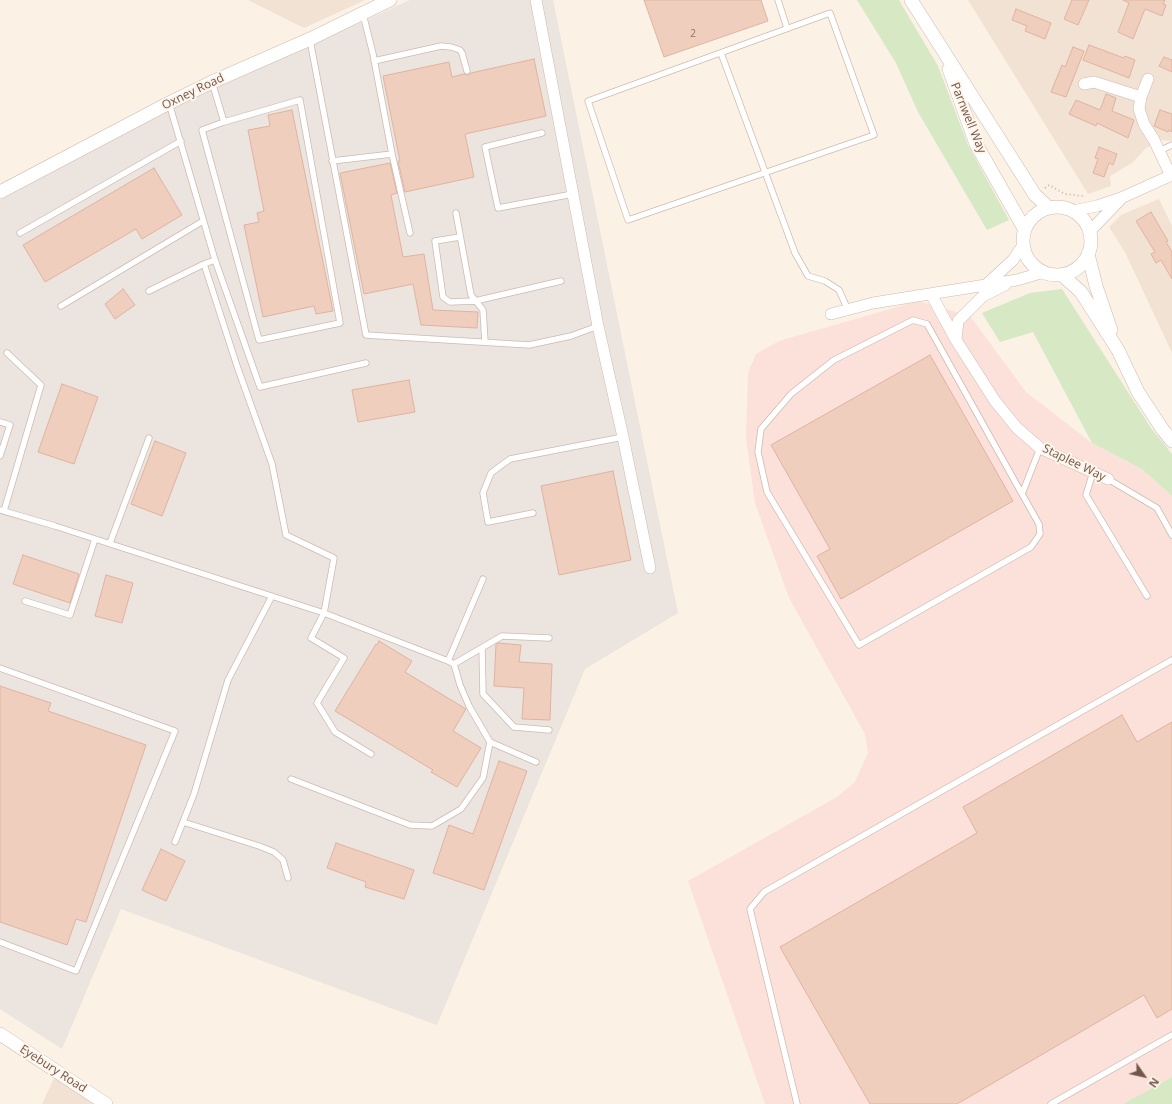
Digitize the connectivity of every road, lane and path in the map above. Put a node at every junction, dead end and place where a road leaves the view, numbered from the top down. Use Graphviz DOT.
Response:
graph roads {
  1 [pos="390,0"];
  2 [pos="536,0"];
  3 [pos="778,0"];
  4 [pos="911,0"];
  5 [pos="363,13"];
  6 [pos="787,28"];
  7 [pos="310,39"];
  8 [pos="940,45"];
  9 [pos="721,53"];
  10 [pos="374,61"];
  11 [pos="467,71"];
  12 [pos="1148,80"];
  13 [pos="212,82"];
  14 [pos="1084,84"];
  15 [pos="1141,97"];
  16 [pos="169,103"];
  17 [pos="224,122"];
  18 [pos="542,133"];
  19 [pos="181,141"];
  20 [pos="1172,145"];
  21 [pos="1159,151"];
  22 [pos="392,154"];
  23 [pos="332,161"];
  24 [pos="764,172"];
  25 [pos="1171,176"];
  26 [pos="0,192"];
  27 [pos="573,194"];
  28 [pos="1035,195"];
  29 [pos="1089,197"];
  30 [pos="1121,198"];
  31 [pos="1049,208"];
  32 [pos="1073,211"];
  33 [pos="456,213"];
  34 [pos="203,221"];
  35 [pos="1025,230"];
  36 [pos="1090,232"];
  37 [pos="20,233"];
  38 [pos="410,233"];
  39 [pos="460,237"];
  40 [pos="1023,245"];
  41 [pos="1088,254"];
  42 [pos="215,260"];
  43 [pos="204,264"];
  44 [pos="1044,272"];
  45 [pos="1062,274"];
  46 [pos="1016,280"];
  47 [pos="561,281"];
  48 [pos="987,284"];
  49 [pos="149,291"];
  50 [pos="931,294"];
  51 [pos="475,301"];
  52 [pos="61,306"];
  53 [pos="848,310"];
  54 [pos="831,314"];
  55 [pos="598,326"];
  56 [pos="956,340"];
  57 [pos="485,342"];
  58 [pos="1118,350"];
  59 [pos="7,353"];
  60 [pos="366,363"];
  61 [pos="0,422"];
  62 [pos="623,437"];
  63 [pos="149,438"];
  64 [pos="1172,441"];
  65 [pos="1040,448"];
  66 [pos="0,456"];
  67 [pos="1093,472"];
  68 [pos="1108,479"];
  69 [pos="1022,494"];
  70 [pos="2,510"];
  71 [pos="533,513"];
  72 [pos="1172,535"];
  73 [pos="95,539"];
  74 [pos="110,543"];
  75 [pos="650,568"];
  76 [pos="483,579"];
  77 [pos="272,596"];
  78 [pos="1147,596"];
  79 [pos="25,601"];
  80 [pos="324,612"];
  81 [pos="549,638"];
  82 [pos="482,648"];
  83 [pos="1172,660"];
  84 [pos="448,661"];
  85 [pos="454,664"];
  86 [pos="0,668"];
  87 [pos="549,730"];
  88 [pos="490,742"];
  89 [pos="371,754"];
  90 [pos="536,762"];
  91 [pos="291,779"];
  92 [pos="183,822"];
  93 [pos="175,842"];
  94 [pos="288,878"];
  95 [pos="0,942"];
  96 [pos="0,1034"];
  97 [pos="1172,1035"];
  98 [pos="106,1104"];
  99 [pos="797,1104"];
  100 [pos="1051,1104"];
  1 -- 5 [label="street, Oxney Road"];
  2 -- 27 [label="street"];
  3 -- 6 [label="lane"];
  4 -- 8 [label="street, Parnwell Way"];
  5 -- 7 [label="street, Oxney Road"];
  5 -- 10 [label="lane"];
  6 -- 9 [label="lane"];
  6 -- 24 [label="lane"];
  7 -- 13 [label="street, Oxney Road"];
  7 -- 23 [label="lane"];
  8 -- 28 [label="street, Parnwell Way"];
  8 -- 35 [label="street, Parnwell Way"];
  9 -- 24 [label="lane"];
  9 -- 24 [label="lane"];
  10 -- 11 [label="lane"];
  10 -- 22 [label="lane"];
  12 -- 15 [label="street"];
  13 -- 16 [label="street, Oxney Road"];
  13 -- 17 [label="lane"];
  14 -- 15 [label="street"];
  15 -- 21 [label="street"];
  16 -- 19 [label="lane"];
  16 -- 26 [label="street, Oxney Road"];
  17 -- 17 [label="lane"];
  18 -- 27 [label="lane"];
  19 -- 34 [label="lane"];
  19 -- 37 [label="lane"];
  20 -- 21 [label="lane"];
  21 -- 25 [label="street"];
  22 -- 23 [label="lane"];
  22 -- 38 [label="lane"];
  23 -- 57 [label="lane"];
  24 -- 53 [label="lane"];
  25 -- 30 [label="street"];
  27 -- 55 [label="street"];
  28 -- 29 [label="path"];
  28 -- 31 [label="street, Parnwell Way"];
  30 -- 32 [label="street"];
  30 -- 36 [label="street"];
  31 -- 32 [label="street"];
  31 -- 35 [label="street"];
  32 -- 36 [label="street"];
  33 -- 39 [label="lane"];
  34 -- 42 [label="lane"];
  34 -- 52 [label="lane"];
  35 -- 40 [label="street"];
  36 -- 41 [label="street"];
  39 -- 51 [label="lane"];
  39 -- 51 [label="lane"];
  40 -- 44 [label="street"];
  40 -- 48 [label="street"];
  41 -- 45 [label="street"];
  41 -- 58 [label="street"];
  42 -- 43 [label="lane"];
  42 -- 60 [label="lane"];
  43 -- 49 [label="lane"];
  43 -- 80 [label="lane"];
  44 -- 45 [label="street"];
  44 -- 46 [label="street"];
  45 -- 58 [label="street"];
  46 -- 48 [label="street"];
  46 -- 56 [label="street"];
  47 -- 51 [label="lane"];
  48 -- 50 [label="street"];
  50 -- 53 [label="street"];
  50 -- 56 [label="street, Staplee Way"];
  51 -- 57 [label="lane"];
  53 -- 54 [label="street"];
  55 -- 57 [label="lane"];
  55 -- 62 [label="street"];
  56 -- 65 [label="street, Staplee Way"];
  58 -- 64 [label="street"];
  59 -- 70 [label="lane"];
  61 -- 66 [label="lane"];
  62 -- 71 [label="lane"];
  62 -- 75 [label="street"];
  63 -- 74 [label="lane"];
  65 -- 67 [label="street, Staplee Way"];
  65 -- 69 [label="lane"];
  67 -- 68 [label="street, Staplee Way"];
  67 -- 78 [label="lane"];
  68 -- 72 [label="lane, Staplee Way"];
  69 -- 69 [label="lane"];
  70 -- 73 [label="lane"];
  73 -- 74 [label="lane"];
  73 -- 79 [label="lane"];
  74 -- 77 [label="lane"];
  76 -- 84 [label="lane"];
  77 -- 80 [label="lane"];
  77 -- 92 [label="lane"];
  80 -- 84 [label="lane"];
  80 -- 89 [label="lane"];
  81 -- 82 [label="lane"];
  82 -- 85 [label="lane"];
  82 -- 87 [label="lane"];
  83 -- 99 [label="lane"];
  84 -- 85 [label="lane"];
  85 -- 88 [label="lane"];
  86 -- 95 [label="lane"];
  88 -- 90 [label="lane"];
  88 -- 91 [label="lane"];
  92 -- 93 [label="lane"];
  92 -- 94 [label="lane"];
  96 -- 98 [label="street, Eyebury Road"];
  97 -- 100 [label="lane"];
}
